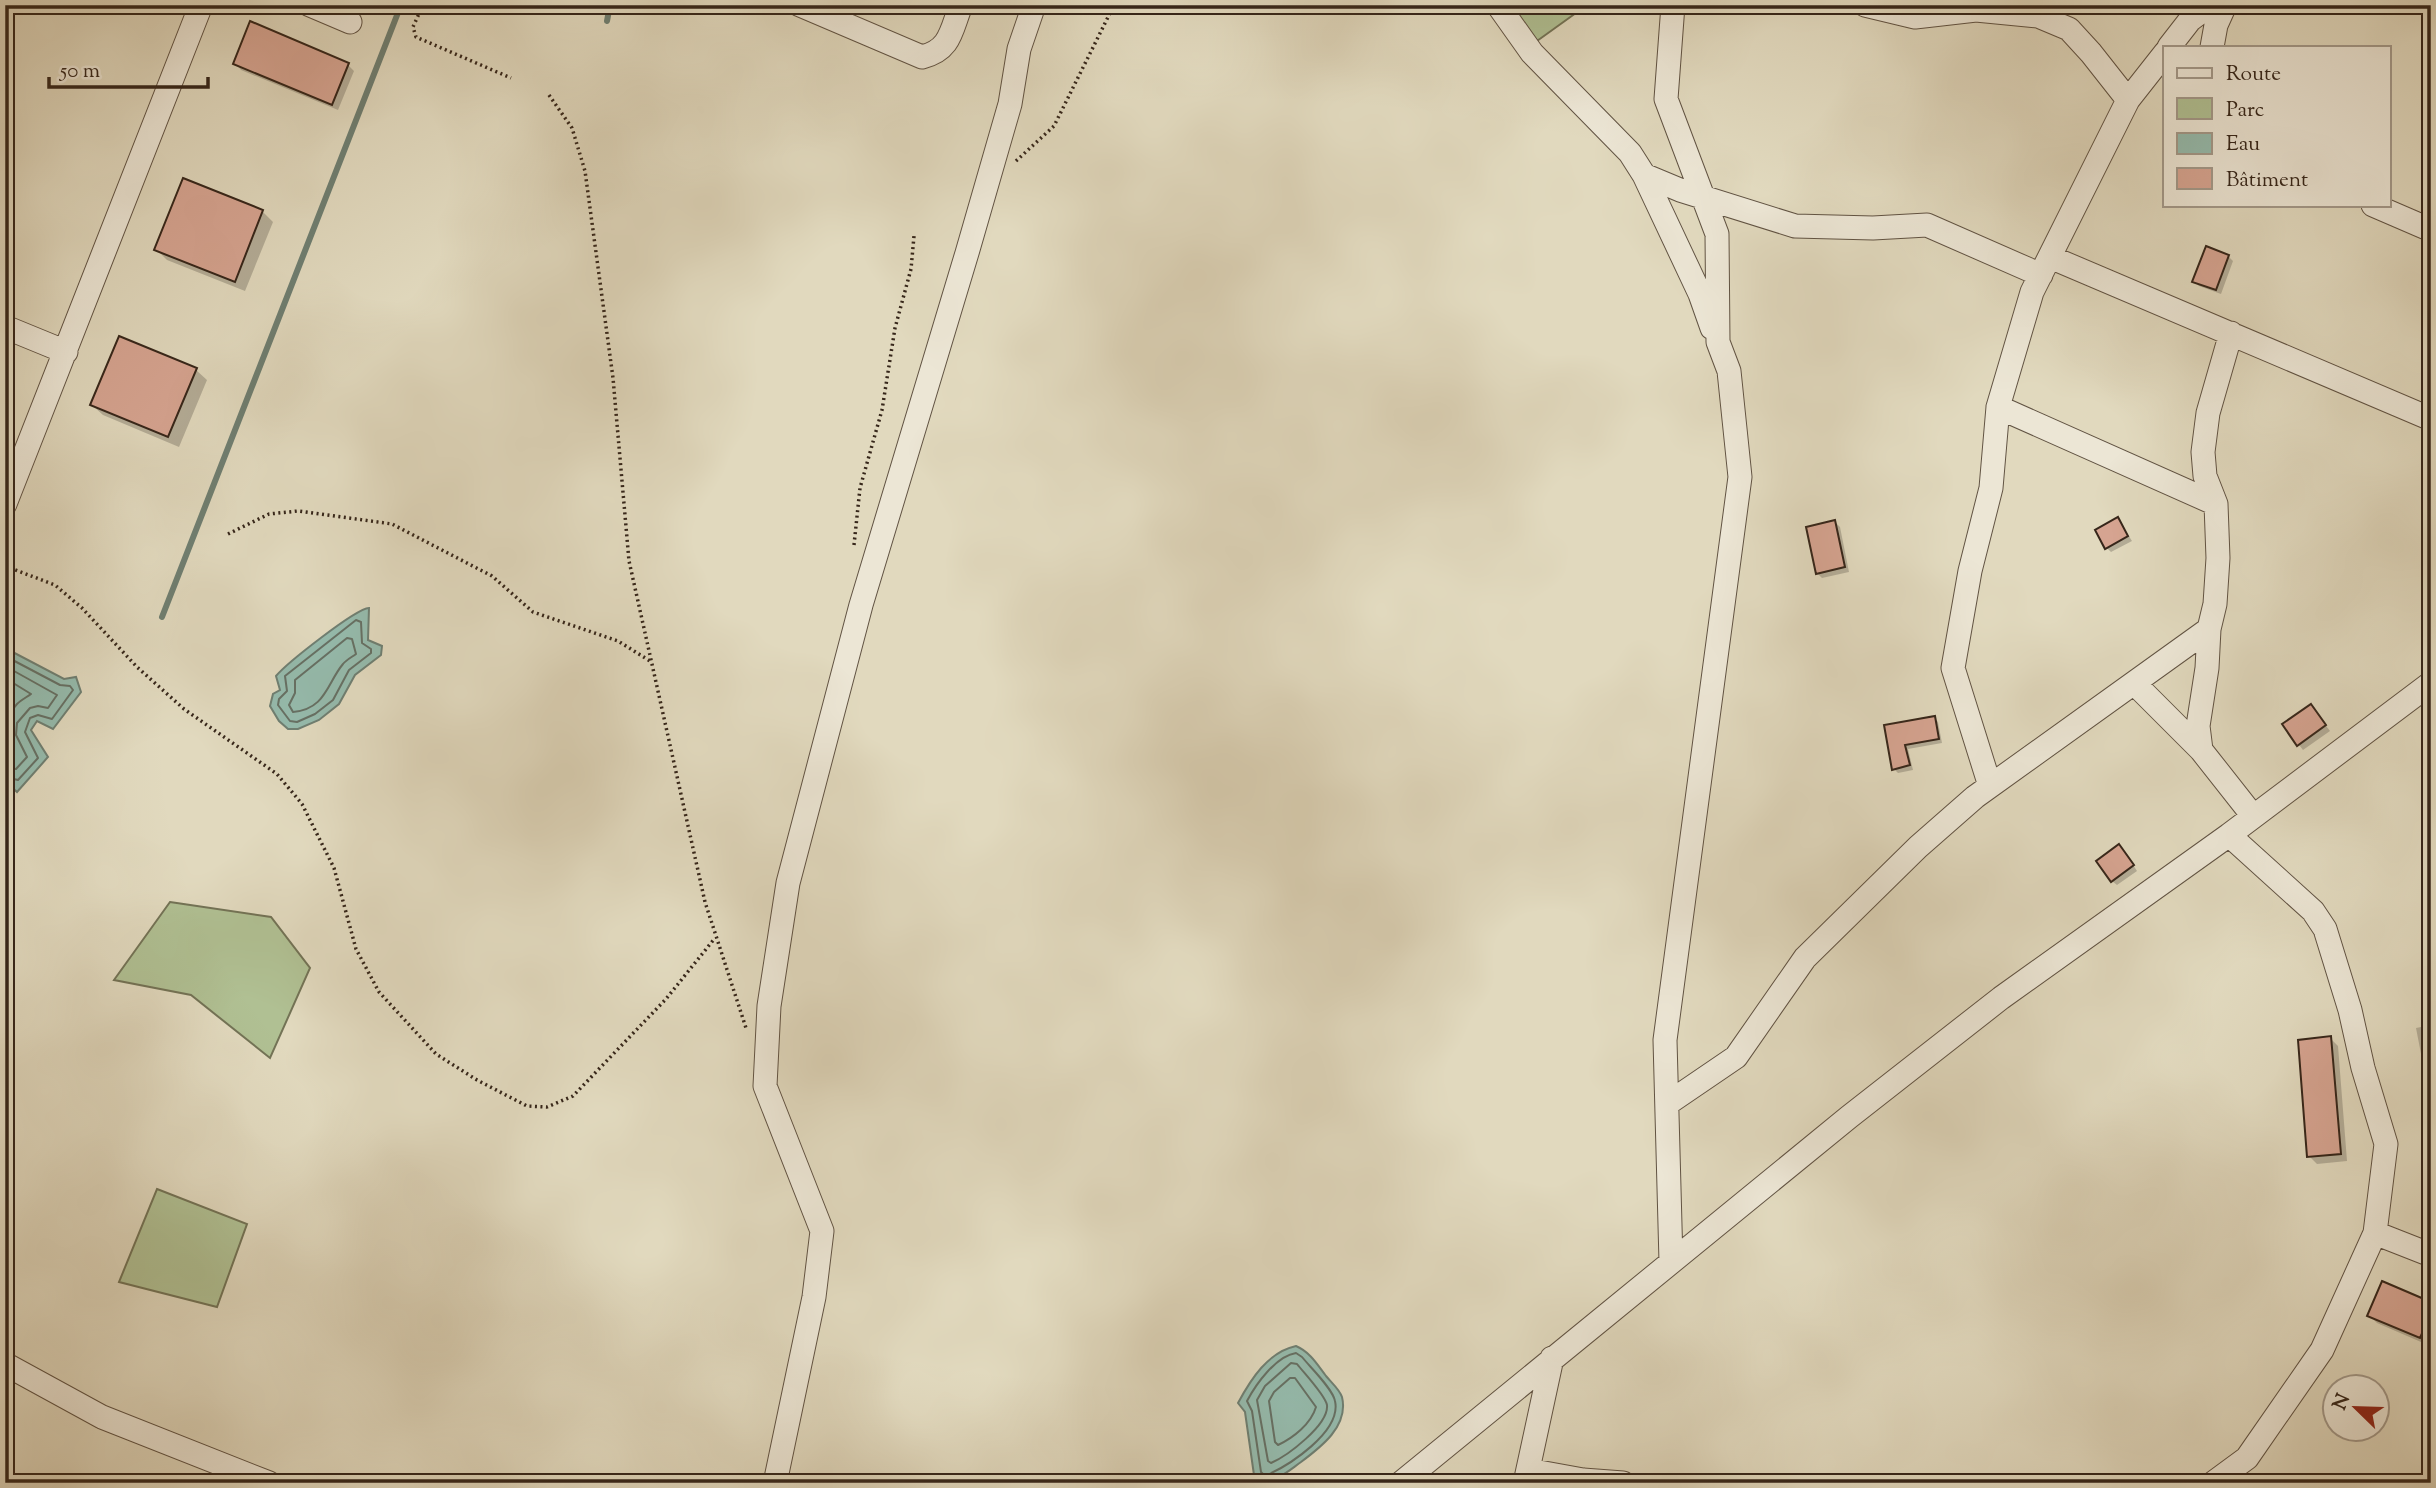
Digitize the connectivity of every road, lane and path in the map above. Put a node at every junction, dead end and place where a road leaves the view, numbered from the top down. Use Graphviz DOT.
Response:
graph roads {
  1 [pos="201,5"];
  2 [pos="310,5"];
  3 [pos="422,5"];
  4 [pos="800,5"];
  5 [pos="961,5"];
  6 [pos="1034,5"];
  7 [pos="1114,5"];
  8 [pos="1497,5"];
  9 [pos="1673,5"];
  10 [pos="1865,5"];
  11 [pos="2210,5"];
  12 [pos="2225,5"];
  13 [pos="350,22"];
  14 [pos="2170,46"];
  15 [pos="2212,46"];
  16 [pos="2163,55"];
  17 [pos="511,78"];
  18 [pos="549,95"];
  19 [pos="2128,100"];
  20 [pos="1644,175"];
  21 [pos="988,182"];
  22 [pos="1703,197"];
  23 [pos="2375,206"];
  24 [pos="2431,230"];
  25 [pos="914,236"];
  26 [pos="2045,266"];
  27 [pos="5,327"];
  28 [pos="2231,333"];
  29 [pos="1718,342"];
  30 [pos="66,352"];
  31 [pos="1998,407"];
  32 [pos="2431,419"];
  33 [pos="5,504"];
  34 [pos="2216,504"];
  35 [pos="228,534"];
  36 [pos="854,551"];
  37 [pos="5,566"];
  38 [pos="2209,629"];
  39 [pos="651,662"];
  40 [pos="2134,682"];
  41 [pos="2431,683"];
  42 [pos="2201,750"];
  43 [pos="1990,786"];
  44 [pos="2253,816"];
  45 [pos="2229,835"];
  46 [pos="715,938"];
  47 [pos="749,1037"];
  48 [pos="1667,1104"];
  49 [pos="2375,1233"];
  50 [pos="2431,1255"];
  51 [pos="1671,1262"];
  52 [pos="1552,1358"];
  53 [pos="5,1364"];
  54 [pos="1526,1477"];
  55 [pos="270,1483"];
  56 [pos="775,1483"];
  57 [pos="1401,1483"];
  58 [pos="1623,1483"];
  59 [pos="2213,1483"];
  1 -- 30 [label="street"];
  2 -- 13 [label="street"];
  3 -- 17 [label="path"];
  4 -- 5 [label="street"];
  6 -- 21 [label="street"];
  7 -- 21 [label="path"];
  8 -- 20 [label="street"];
  9 -- 22 [label="street"];
  10 -- 19 [label="street"];
  11 -- 14 [label="street"];
  12 -- 15 [label="street"];
  16 -- 19 [label="street"];
  18 -- 39 [label="path"];
  19 -- 26 [label="street"];
  20 -- 22 [label="street"];
  20 -- 29 [label="street"];
  21 -- 56 [label="street"];
  22 -- 26 [label="street"];
  22 -- 29 [label="street"];
  23 -- 24 [label="street"];
  25 -- 36 [label="path"];
  26 -- 28 [label="street"];
  26 -- 31 [label="street"];
  27 -- 30 [label="street"];
  28 -- 32 [label="street"];
  28 -- 34 [label="street"];
  29 -- 48 [label="street"];
  30 -- 33 [label="street"];
  31 -- 34 [label="street"];
  31 -- 43 [label="street"];
  34 -- 38 [label="street"];
  35 -- 39 [label="path"];
  37 -- 46 [label="path"];
  38 -- 40 [label="street"];
  38 -- 42 [label="street"];
  39 -- 46 [label="path"];
  40 -- 42 [label="street"];
  40 -- 43 [label="street"];
  41 -- 44 [label="street"];
  42 -- 44 [label="street"];
  43 -- 48 [label="street"];
  44 -- 45 [label="street"];
  45 -- 49 [label="street"];
  45 -- 51 [label="street"];
  46 -- 47 [label="path"];
  48 -- 51 [label="street"];
  49 -- 50 [label="street"];
  49 -- 59 [label="street"];
  51 -- 52 [label="street"];
  52 -- 54 [label="street"];
  52 -- 57 [label="street"];
  53 -- 55 [label="street"];
  54 -- 58 [label="street"];
}
